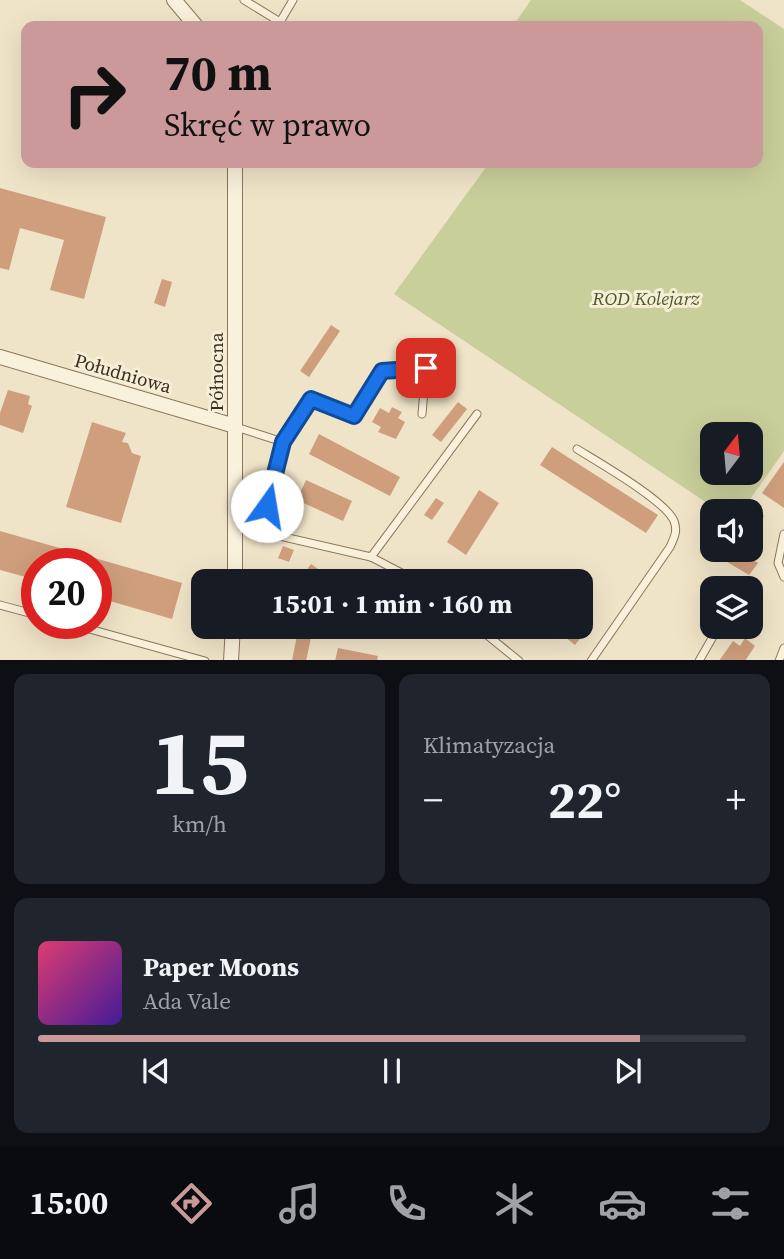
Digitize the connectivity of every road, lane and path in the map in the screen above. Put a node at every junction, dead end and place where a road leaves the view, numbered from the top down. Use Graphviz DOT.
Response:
graph roads {
  1 [pos="173,0"];
  2 [pos="244,0"];
  3 [pos="293,0"];
  4 [pos="192,21"];
  5 [pos="278,21"];
  6 [pos="281,21"];
  7 [pos="235,168"];
  8 [pos="0,357"];
  9 [pos="422,414"];
  10 [pos="477,414"];
  11 [pos="235,426"];
  12 [pos="283,442"];
  13 [pos="577,449"];
  14 [pos="267,506"];
  15 [pos="235,526"];
  16 [pos="784,534"];
  17 [pos="371,557"];
  18 [pos="235,569"];
  19 [pos="394,569"];
  20 [pos="784,577"];
  21 [pos="0,605"];
  22 [pos="21,611"];
  23 [pos="112,635"];
  24 [pos="232,639"];
  25 [pos="492,639"];
  26 [pos="711,639"];
  27 [pos="784,648"];
  28 [pos="205,660"];
  29 [pos="231,660"];
  30 [pos="519,660"];
  31 [pos="591,660"];
  32 [pos="699,660"];
  33 [pos="779,660"];
  1 -- 4 [label="street"];
  2 -- 5 [label="lane"];
  3 -- 6 [label="lane"];
  7 -- 11 [label="street, Północna"];
  8 -- 11 [label="street, Południowa"];
  9 -- 12 [label="lane"];
  10 -- 17 [label="lane"];
  11 -- 12 [label="lane"];
  11 -- 15 [label="street, Północna"];
  12 -- 14 [label="lane"];
  13 -- 31 [label="lane"];
  15 -- 17 [label="lane"];
  15 -- 18 [label="street, Północna"];
  16 -- 20 [label="lane"];
  17 -- 19 [label="lane"];
  21 -- 22 [label="lane"];
  23 -- 28 [label="lane"];
  24 -- 29 [label="street"];
  25 -- 30 [label="lane"];
  26 -- 32 [label="lane"];
  27 -- 33 [label="lane"];
}
